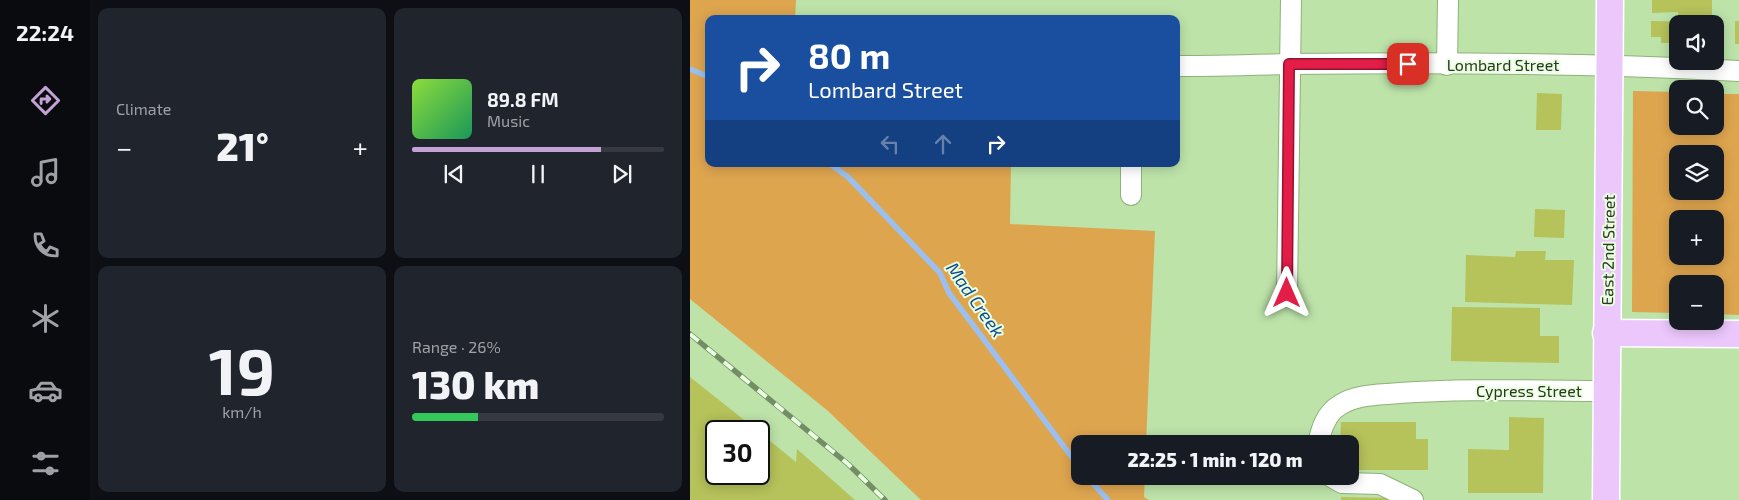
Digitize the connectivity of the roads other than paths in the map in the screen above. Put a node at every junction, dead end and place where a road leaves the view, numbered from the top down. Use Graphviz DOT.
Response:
graph roads {
  1 [pos="1290,0"];
  2 [pos="1448,0"];
  3 [pos="1610,0"];
  4 [pos="1289,64"];
  5 [pos="1447,64"];
  6 [pos="1180,66"];
  7 [pos="1609,67"];
  8 [pos="1739,71"];
  9 [pos="1131,167"];
  10 [pos="1131,195"];
  11 [pos="1287,293"];
  12 [pos="1606,333"];
  13 [pos="1739,334"];
  14 [pos="1606,391"];
  15 [pos="1320,435"];
  16 [pos="1359,483"];
  17 [pos="1413,500"];
  18 [pos="1606,500"];
  1 -- 4 [label="street"];
  2 -- 5 [label="street"];
  3 -- 7 [label="main road, East 2nd Street"];
  4 -- 5 [label="street, Lombard Street"];
  4 -- 6 [label="street, Lombard Street"];
  4 -- 11 [label="street"];
  5 -- 7 [label="street, Lombard Street"];
  7 -- 8 [label="street, Lombard Street"];
  7 -- 12 [label="main road, East 2nd Street"];
  9 -- 10 [label="street"];
  12 -- 13 [label="main road"];
  12 -- 14 [label="main road, East 2nd Street"];
  14 -- 15 [label="street, Cypress Street"];
  14 -- 18 [label="main road, East 2nd Street"];
  16 -- 17 [label="street"];
}
